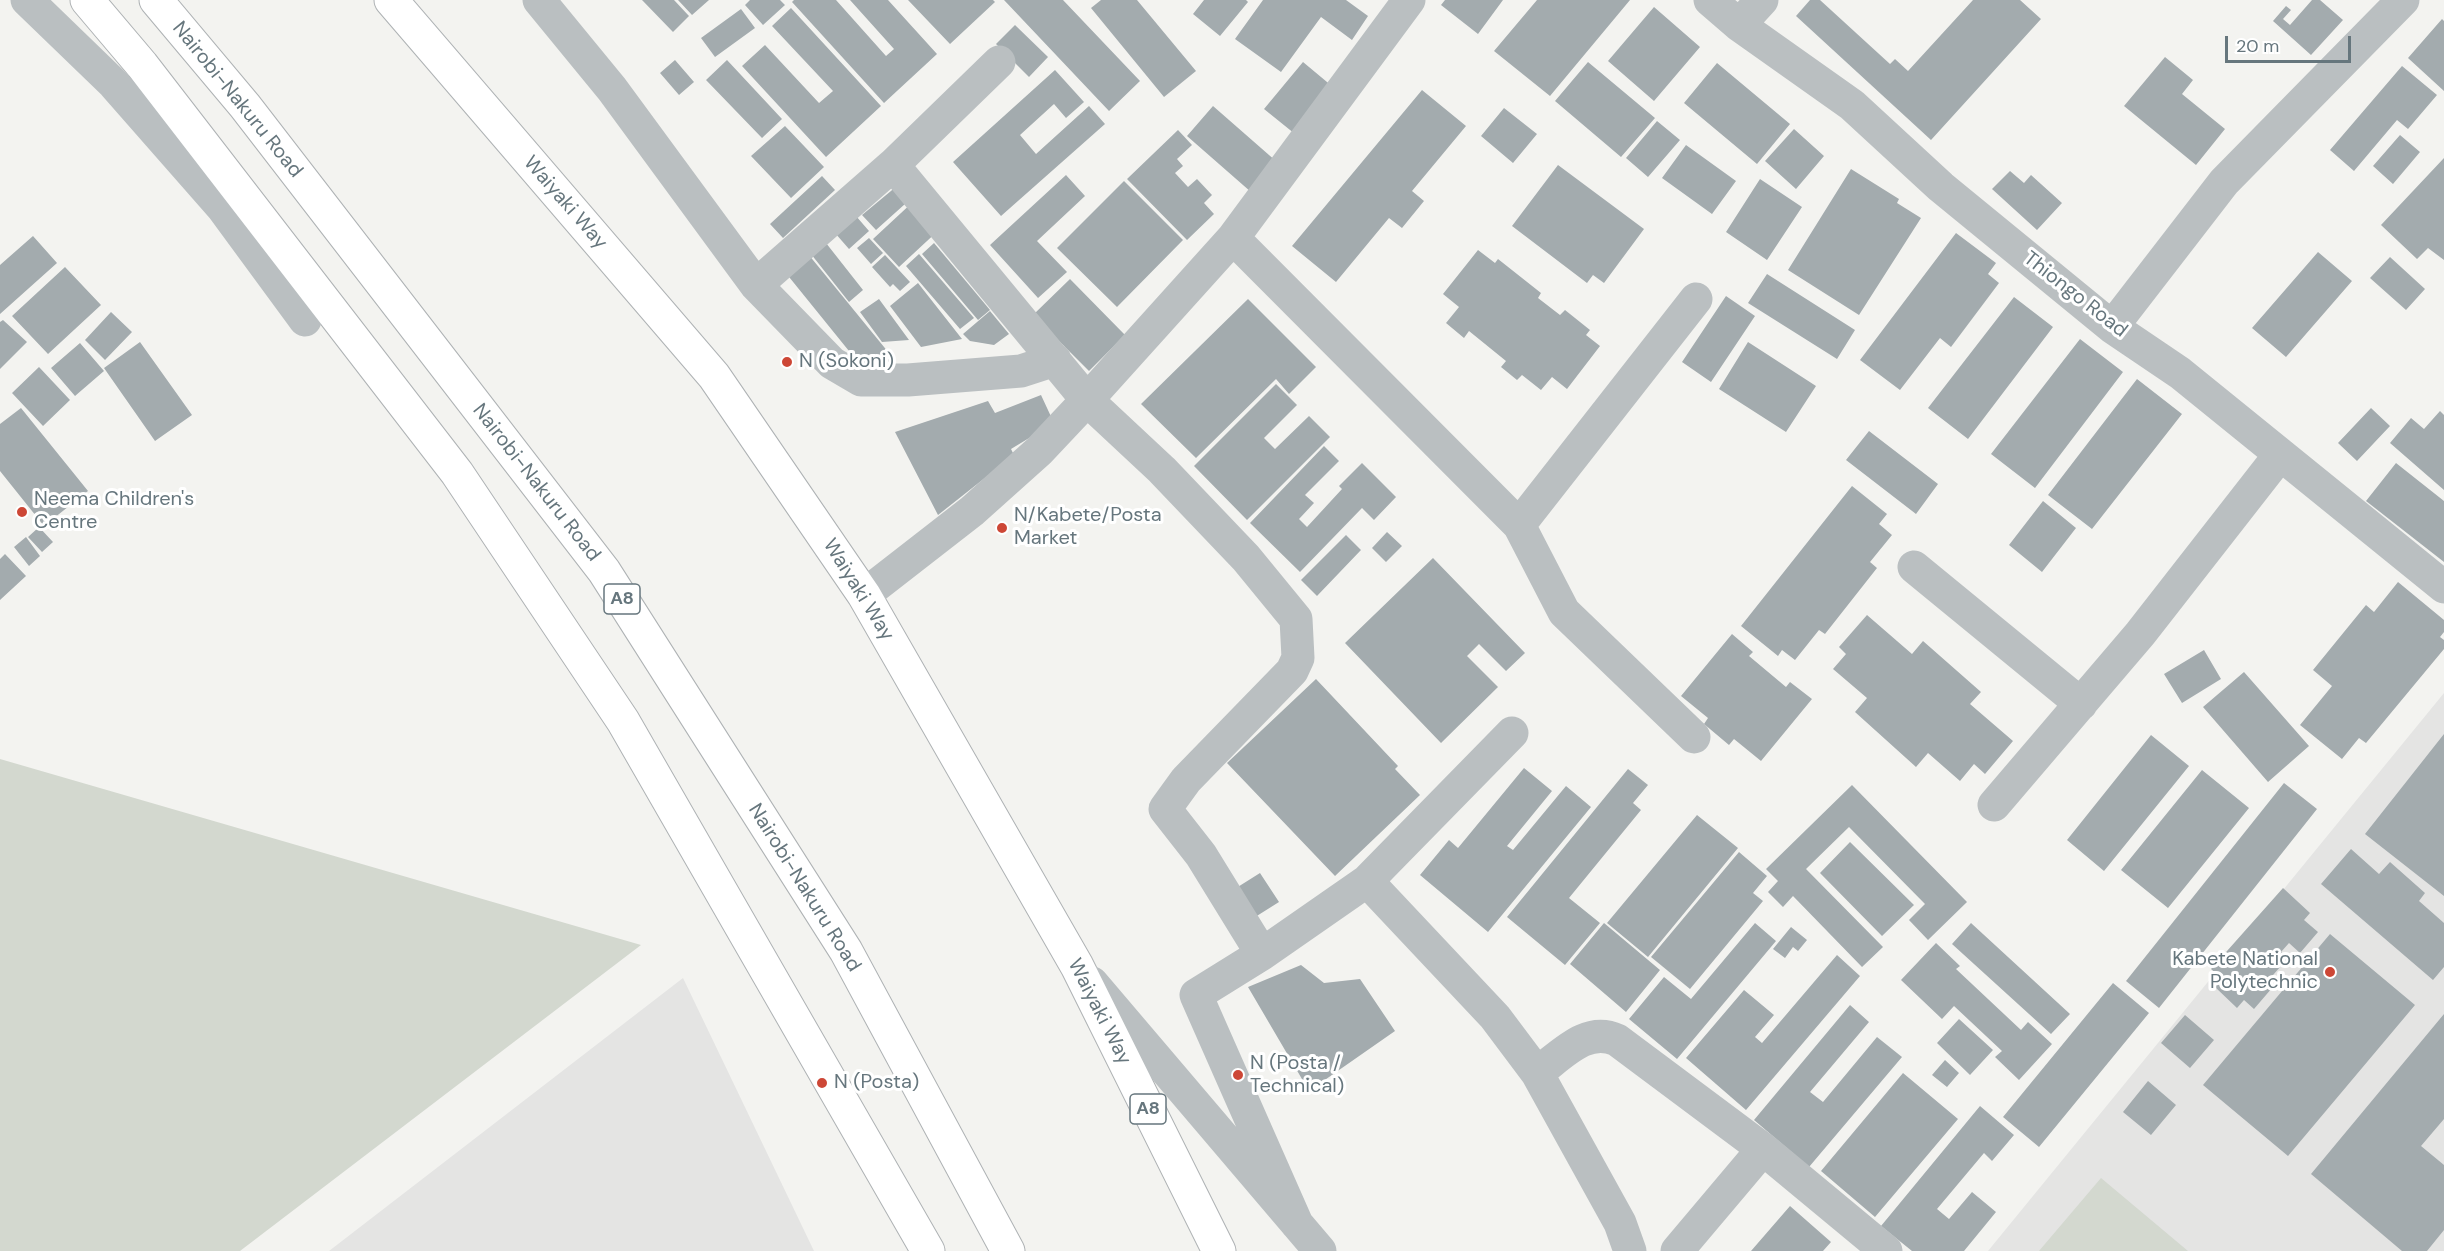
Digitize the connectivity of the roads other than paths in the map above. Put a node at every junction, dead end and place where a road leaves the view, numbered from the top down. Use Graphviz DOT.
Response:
graph roads {
  1 [pos="27,0"];
  2 [pos="87,0"];
  3 [pos="156,0"];
  4 [pos="391,0"];
  5 [pos="539,0"];
  6 [pos="1409,0"];
  7 [pos="1710,0"];
  8 [pos="1762,0"];
  9 [pos="2403,0"];
  10 [pos="1739,26"];
  11 [pos="999,62"];
  12 [pos="893,165"];
  13 [pos="1233,238"];
  14 [pos="756,285"];
  15 [pos="1696,299"];
  16 [pos="304,320"];
  17 [pos="2112,327"];
  18 [pos="1055,360"];
  19 [pos="1088,400"];
  20 [pos="2279,456"];
  21 [pos="1519,525"];
  22 [pos="1914,567"];
  23 [pos="2444,587"];
  24 [pos="864,595"];
  25 [pos="2081,704"];
  26 [pos="1512,733"];
  27 [pos="1694,737"];
  28 [pos="1994,805"];
  29 [pos="1367,881"];
  30 [pos="1262,954"];
  31 [pos="1077,966"];
  32 [pos="1538,1073"];
  33 [pos="1763,1149"];
  34 [pos="1297,1224"];
  35 [pos="928,1251"];
  36 [pos="1008,1251"];
  37 [pos="1219,1251"];
  38 [pos="1320,1251"];
  39 [pos="1630,1251"];
  40 [pos="1677,1251"];
  41 [pos="1886,1251"];
  1 -- 16 [label="street"];
  2 -- 35 [label="highway"];
  3 -- 36 [label="highway, Nairobi-Nakuru Road / A8"];
  4 -- 24 [label="highway, Waiyaki Way / A8"];
  5 -- 14 [label="street"];
  6 -- 13 [label="street"];
  7 -- 10 [label="street, Thiongo Road"];
  8 -- 10 [label="street"];
  9 -- 17 [label="street"];
  10 -- 17 [label="street, Thiongo Road"];
  11 -- 12 [label="street"];
  12 -- 14 [label="street"];
  12 -- 18 [label="street"];
  13 -- 19 [label="street"];
  13 -- 21 [label="street"];
  14 -- 18 [label="street"];
  15 -- 21 [label="street"];
  17 -- 20 [label="street, Thiongo Road"];
  18 -- 19 [label="street"];
  19 -- 24 [label="street"];
  19 -- 30 [label="street"];
  20 -- 23 [label="street, Thiongo Road"];
  20 -- 25 [label="street"];
  21 -- 27 [label="street"];
  22 -- 25 [label="street"];
  24 -- 31 [label="highway, Waiyaki Way / A8"];
  25 -- 28 [label="street"];
  26 -- 29 [label="street"];
  29 -- 30 [label="street"];
  29 -- 32 [label="street"];
  30 -- 34 [label="street"];
  31 -- 34 [label="street"];
  31 -- 37 [label="highway, Waiyaki Way / A8"];
  32 -- 33 [label="street"];
  32 -- 39 [label="street"];
  33 -- 40 [label="street"];
  33 -- 41 [label="street"];
  34 -- 38 [label="street"];
}
